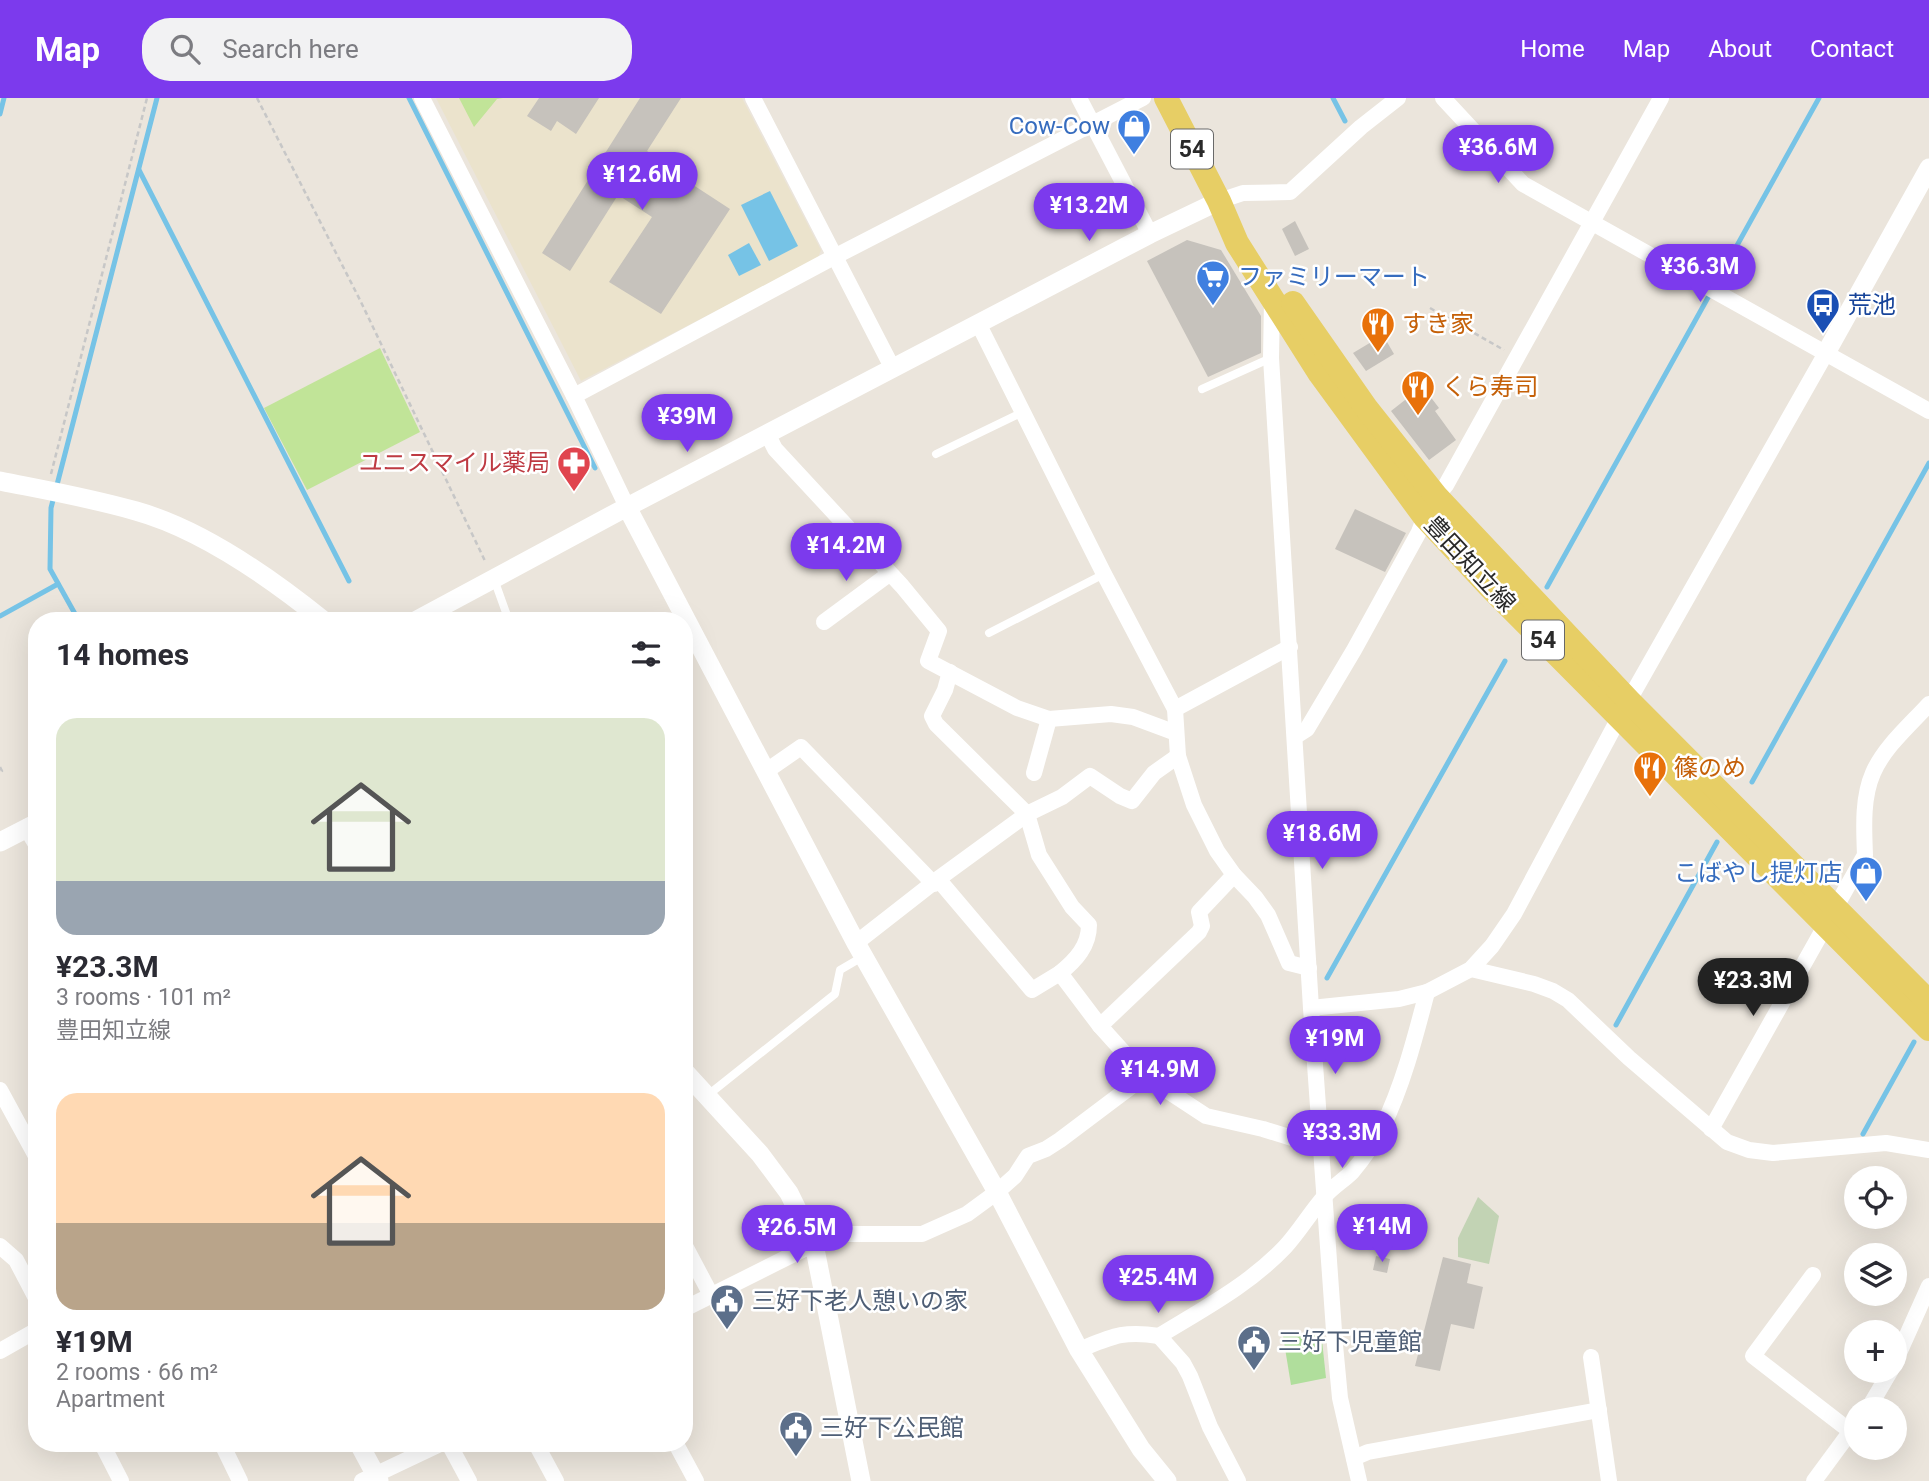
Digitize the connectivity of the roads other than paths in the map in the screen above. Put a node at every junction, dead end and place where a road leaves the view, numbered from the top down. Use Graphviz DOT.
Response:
graph roads {
  1 [pos="422,98"];
  2 [pos="753,98"];
  3 [pos="1079,98"];
  4 [pos="1143,98"];
  5 [pos="1166,98"];
  6 [pos="1398,98"];
  7 [pos="1443,98"];
  8 [pos="1661,98"];
  9 [pos="1092,125"];
  10 [pos="1929,168"];
  11 [pos="1219,201"];
  12 [pos="1591,223"];
  13 [pos="1150,234"];
  14 [pos="834,257"];
  15 [pos="1273,300"];
  16 [pos="978,323"];
  17 [pos="1826,353"];
  18 [pos="1271,358"];
  19 [pos="893,369"];
  20 [pos="1202,389"];
  21 [pos="574,396"];
  22 [pos="1929,411"];
  23 [pos="1023,412"];
  24 [pos="768,435"];
  25 [pos="936,454"];
  26 [pos="0,481"];
  27 [pos="1430,506"];
  28 [pos="627,507"];
  29 [pos="889,574"];
  30 [pos="1104,574"];
  31 [pos="494,579"];
  32 [pos="313,612"];
  33 [pos="432,612"];
  34 [pos="506,612"];
  35 [pos="682,612"];
  36 [pos="824,622"];
  37 [pos="989,633"];
  38 [pos="693,634"];
  39 [pos="1290,647"];
  40 [pos="950,672"];
  41 [pos="1929,704"];
  42 [pos="1175,709"];
  43 [pos="1625,709"];
  44 [pos="1049,719"];
  45 [pos="1176,733"];
  46 [pos="1296,736"];
  47 [pos="1178,756"];
  48 [pos="765,772"];
  49 [pos="1034,773"];
  50 [pos="1027,814"];
  51 [pos="28,833"];
  52 [pos="0,842"];
  53 [pos="1234,875"];
  54 [pos="936,882"];
  55 [pos="1832,916"];
  56 [pos="860,950"];
  57 [pos="1309,968"];
  58 [pos="1471,969"];
  59 [pos="1060,973"];
  60 [pos="1924,989"];
  61 [pos="1427,992"];
  62 [pos="1311,1008"];
  63 [pos="1100,1026"];
  64 [pos="1929,1029"];
  65 [pos="1145,1076"];
  66 [pos="693,1081"];
  67 [pos="0,1090"];
  68 [pos="707,1096"];
  69 [pos="1712,1129"];
  70 [pos="28,1141"];
  71 [pos="1321,1147"];
  72 [pos="1929,1150"];
  73 [pos="998,1192"];
  74 [pos="1325,1195"];
  75 [pos="811,1239"];
  76 [pos="0,1246"];
  77 [pos="693,1261"];
  78 [pos="1813,1275"];
  79 [pos="28,1283"];
  80 [pos="1929,1286"];
  81 [pos="711,1294"];
  82 [pos="693,1305"];
  83 [pos="28,1335"];
  84 [pos="1907,1335"];
  85 [pos="1159,1336"];
  86 [pos="1079,1350"];
  87 [pos="0,1351"];
  88 [pos="1591,1357"];
  89 [pos="1599,1410"];
  90 [pos="1844,1420"];
  91 [pos="1844,1441"];
  92 [pos="106,1452"];
  93 [pos="226,1452"];
  94 [pos="362,1452"];
  95 [pos="424,1452"];
  96 [pos="453,1452"];
  97 [pos="540,1452"];
  98 [pos="680,1452"];
  99 [pos="1354,1458"];
  100 [pos="372,1479"];
  101 [pos="1816,1480"];
  102 [pos="121,1481"];
  103 [pos="240,1481"];
  104 [pos="469,1481"];
  105 [pos="556,1481"];
  106 [pos="696,1481"];
  107 [pos="861,1481"];
  108 [pos="1167,1481"];
  109 [pos="1238,1481"];
  110 [pos="1359,1481"];
  111 [pos="1609,1481"];
  1 -- 21 [label="street"];
  2 -- 14 [label="street"];
  3 -- 9 [label="street"];
  4 -- 9 [label="street"];
  5 -- 11 [label="main road, 豊田知立線 / 54"];
  6 -- 11 [label="street"];
  7 -- 12 [label="street"];
  8 -- 12 [label="street"];
  9 -- 13 [label="street"];
  9 -- 14 [label="street"];
  10 -- 17 [label="street"];
  11 -- 13 [label="street"];
  11 -- 15 [label="main road, 豊田知立線 / 54"];
  11 -- 27 [label="main road, 豊田知立線 / 54"];
  12 -- 17 [label="street"];
  12 -- 27 [label="street"];
  13 -- 16 [label="street"];
  14 -- 19 [label="street"];
  14 -- 21 [label="street"];
  15 -- 18 [label="street"];
  15 -- 27 [label="main road, 豊田知立線 / 54"];
  16 -- 19 [label="street"];
  16 -- 23 [label="street"];
  17 -- 22 [label="street"];
  17 -- 43 [label="street"];
  18 -- 20 [label="lane"];
  18 -- 39 [label="street"];
  19 -- 24 [label="street"];
  21 -- 28 [label="street"];
  23 -- 25 [label="lane"];
  23 -- 30 [label="street"];
  24 -- 28 [label="street"];
  24 -- 29 [label="street"];
  26 -- 32 [label="street"];
  27 -- 43 [label="main road, 豊田知立線 / 54"];
  27 -- 46 [label="street"];
  28 -- 31 [label="street"];
  28 -- 35 [label="street"];
  29 -- 36 [label="street"];
  29 -- 40 [label="street"];
  30 -- 37 [label="lane"];
  30 -- 42 [label="street"];
  31 -- 33 [label="street"];
  31 -- 34 [label="lane"];
  38 -- 48 [label="street"];
  39 -- 42 [label="street"];
  39 -- 46 [label="street"];
  40 -- 44 [label="street"];
  40 -- 50 [label="street"];
  41 -- 55 [label="street"];
  42 -- 45 [label="street"];
  43 -- 55 [label="main road, 豊田知立線 / 54"];
  43 -- 58 [label="street"];
  44 -- 45 [label="street"];
  44 -- 49 [label="street"];
  45 -- 47 [label="street"];
  46 -- 57 [label="street"];
  47 -- 50 [label="street"];
  47 -- 53 [label="street"];
  48 -- 54 [label="street"];
  48 -- 56 [label="street"];
  50 -- 54 [label="street"];
  50 -- 59 [label="street"];
  51 -- 52 [label="street"];
  53 -- 57 [label="street"];
  53 -- 63 [label="street"];
  54 -- 56 [label="street"];
  54 -- 59 [label="street"];
  55 -- 60 [label="main road, 豊田知立線 / 54"];
  55 -- 64 [label="main road, 豊田知立線 / 54"];
  55 -- 69 [label="street"];
  56 -- 68 [label="lane"];
  56 -- 73 [label="street"];
  57 -- 62 [label="street"];
  58 -- 61 [label="street"];
  58 -- 69 [label="street"];
  59 -- 63 [label="street"];
  61 -- 62 [label="street"];
  61 -- 74 [label="street"];
  62 -- 71 [label="street"];
  63 -- 65 [label="street"];
  65 -- 71 [label="street"];
  65 -- 73 [label="street"];
  66 -- 68 [label="street"];
  67 -- 70 [label="street"];
  68 -- 75 [label="street"];
  69 -- 72 [label="street"];
  71 -- 74 [label="street"];
  73 -- 75 [label="street"];
  73 -- 86 [label="street"];
  74 -- 85 [label="street"];
  74 -- 99 [label="street"];
  75 -- 81 [label="street"];
  75 -- 107 [label="street"];
  76 -- 79 [label="street"];
  77 -- 81 [label="street"];
  78 -- 90 [label="street"];
  80 -- 84 [label="street"];
  81 -- 82 [label="street"];
  83 -- 87 [label="street"];
  85 -- 86 [label="street"];
  85 -- 109 [label="street"];
  86 -- 108 [label="street"];
  88 -- 89 [label="street"];
  89 -- 99 [label="street"];
  89 -- 111 [label="street"];
  91 -- 101 [label="street"];
  92 -- 102 [label="street"];
  93 -- 103 [label="street"];
  94 -- 100 [label="street"];
  95 -- 100 [label="street"];
  96 -- 104 [label="street"];
  97 -- 105 [label="street"];
  98 -- 106 [label="street"];
  99 -- 110 [label="street"];
}
